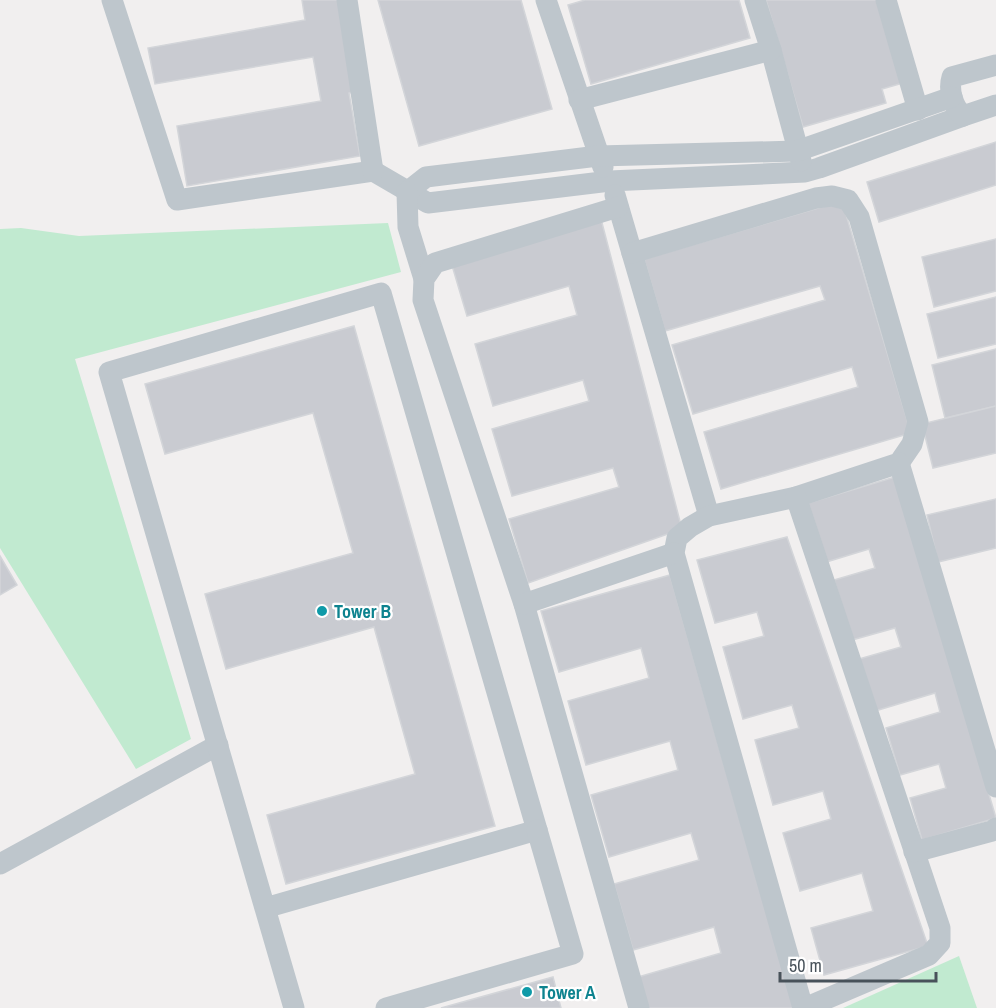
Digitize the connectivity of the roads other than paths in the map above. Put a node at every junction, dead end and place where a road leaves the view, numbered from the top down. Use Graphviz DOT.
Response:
graph roads {
  1 [pos="112,0"];
  2 [pos="347,0"];
  3 [pos="546,0"];
  4 [pos="755,0"];
  5 [pos="886,0"];
  6 [pos="771,50"];
  7 [pos="996,65"];
  8 [pos="952,97"];
  9 [pos="579,100"];
  10 [pos="996,105"];
  11 [pos="918,110"];
  12 [pos="963,116"];
  13 [pos="797,151"];
  14 [pos="598,156"];
  15 [pos="373,171"];
  16 [pos="805,172"];
  17 [pos="610,181"];
  18 [pos="407,192"];
  19 [pos="816,198"];
  20 [pos="618,207"];
  21 [pos="632,253"];
  22 [pos="424,279"];
  23 [pos="899,463"];
  24 [pos="796,497"];
  25 [pos="709,516"];
  26 [pos="674,553"];
  27 [pos="524,604"];
  28 [pos="218,745"];
  29 [pos="996,787"];
  30 [pos="996,828"];
  31 [pos="537,830"];
  32 [pos="914,852"];
  33 [pos="0,864"];
  34 [pos="265,908"];
  35 [pos="294,1008"];
  36 [pos="386,1008"];
  37 [pos="639,1008"];
  38 [pos="804,1008"];
  1 -- 15 [label="street"];
  2 -- 15 [label="street"];
  3 -- 9 [label="street"];
  4 -- 6 [label="street"];
  5 -- 11 [label="street"];
  6 -- 9 [label="street"];
  6 -- 13 [label="street"];
  7 -- 8 [label="street"];
  8 -- 11 [label="street"];
  8 -- 12 [label="street"];
  9 -- 14 [label="street"];
  10 -- 12 [label="street"];
  11 -- 13 [label="street"];
  12 -- 16 [label="street"];
  13 -- 14 [label="street"];
  13 -- 16 [label="street"];
  14 -- 17 [label="street"];
  14 -- 18 [label="street"];
  15 -- 18 [label="street"];
  16 -- 17 [label="street"];
  16 -- 19 [label="street"];
  17 -- 18 [label="street"];
  17 -- 20 [label="street"];
  18 -- 22 [label="street"];
  19 -- 21 [label="street"];
  19 -- 23 [label="street"];
  20 -- 21 [label="street"];
  20 -- 22 [label="street"];
  21 -- 25 [label="street"];
  22 -- 27 [label="street"];
  23 -- 24 [label="street"];
  23 -- 29 [label="street"];
  24 -- 25 [label="street"];
  24 -- 32 [label="street"];
  25 -- 26 [label="street"];
  26 -- 27 [label="street"];
  26 -- 38 [label="street"];
  27 -- 37 [label="street"];
  28 -- 31 [label="street"];
  28 -- 33 [label="street"];
  28 -- 34 [label="street"];
  30 -- 32 [label="street"];
  31 -- 34 [label="street"];
  31 -- 36 [label="street"];
  32 -- 38 [label="street"];
  34 -- 35 [label="street"];
}
